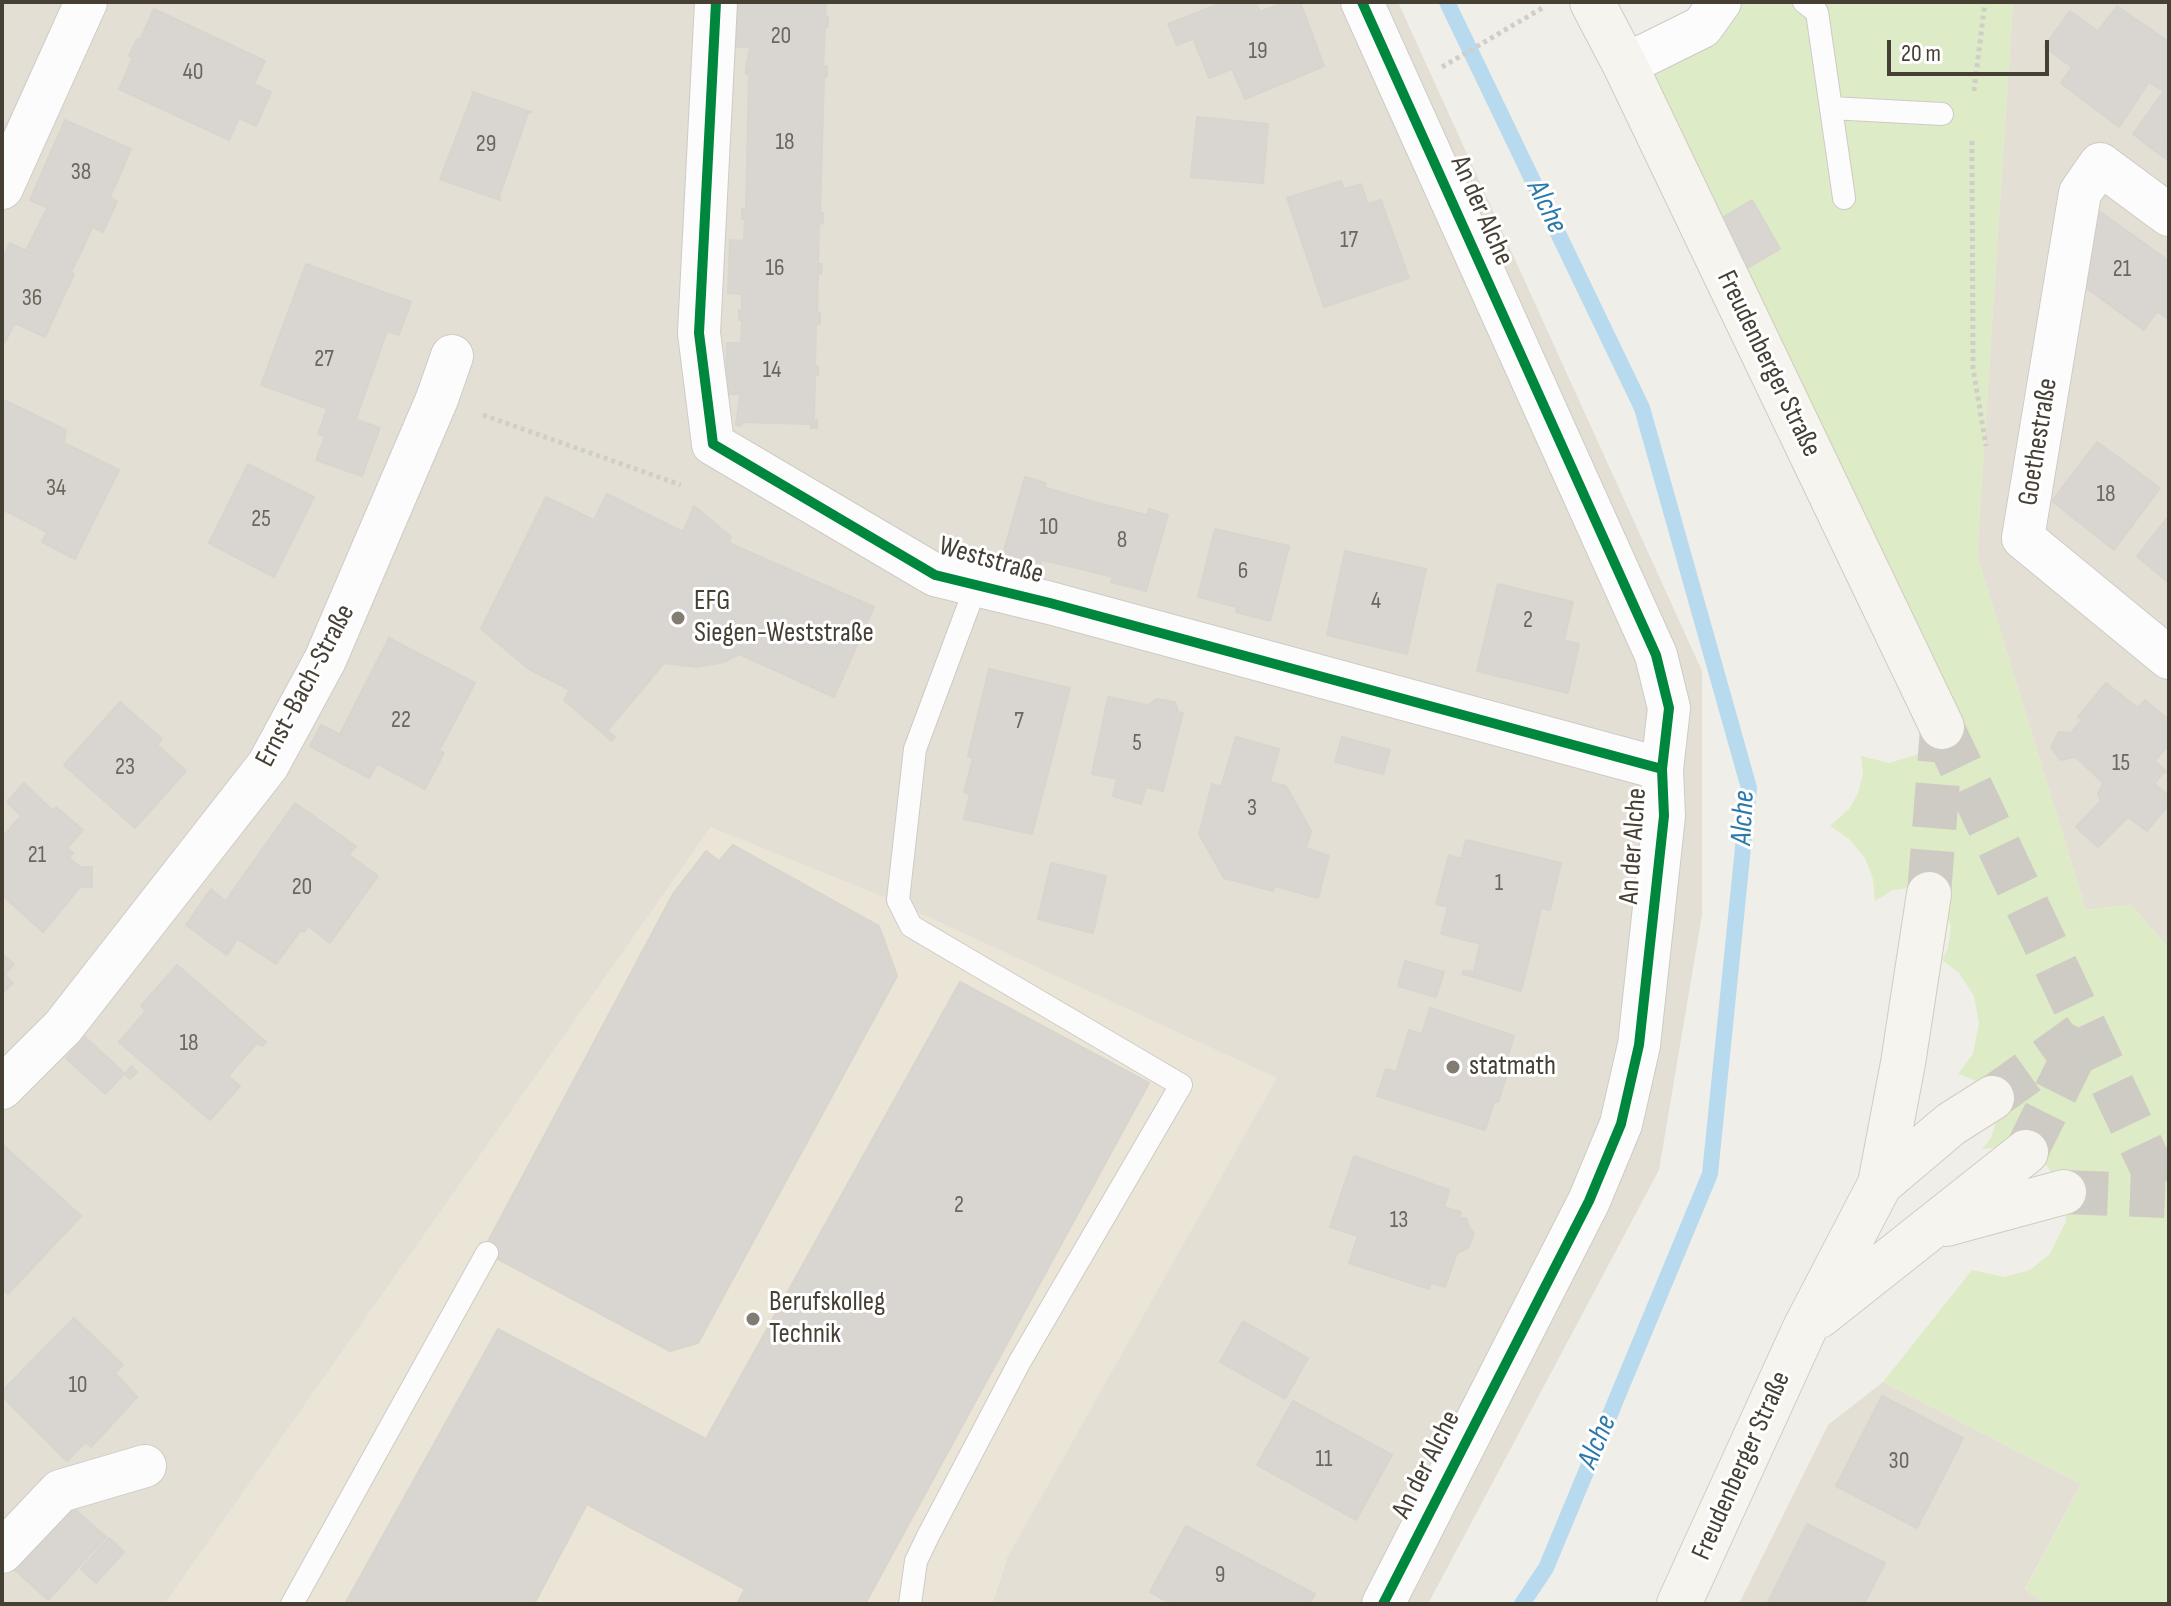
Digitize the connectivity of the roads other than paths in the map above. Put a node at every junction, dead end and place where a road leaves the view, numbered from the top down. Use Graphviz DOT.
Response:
graph roads {
  1 [pos="86,2"];
  2 [pos="716,2"];
  3 [pos="1362,2"];
  4 [pos="1592,2"];
  5 [pos="1720,2"];
  6 [pos="1804,2"];
  7 [pos="1625,65"];
  8 [pos="1831,108"];
  9 [pos="1942,114"];
  10 [pos="2,188"];
  11 [pos="1844,198"];
  12 [pos="2169,215"];
  13 [pos="452,356"];
  14 [pos="976,586"];
  15 [pos="2169,658"];
  16 [pos="1942,727"];
  17 [pos="1662,769"];
  18 [pos="1929,894"];
  19 [pos="2,1088"];
  20 [pos="1992,1098"];
  21 [pos="2026,1152"];
  22 [pos="1880,1184"];
  23 [pos="2064,1192"];
  24 [pos="1928,1229"];
  25 [pos="487,1253"];
  26 [pos="1805,1328"];
  27 [pos="145,1466"];
  28 [pos="2,1552"];
  29 [pos="292,1604"];
  30 [pos="910,1604"];
  31 [pos="1383,1604"];
  32 [pos="1679,1604"];
  1 -- 10 [label="street"];
  2 -- 14 [label="street, Weststraße"];
  3 -- 17 [label="street, An der Alche"];
  4 -- 7 [label="street, Freudenberger Straße"];
  5 -- 7 [label="street"];
  6 -- 8 [label="lane"];
  7 -- 16 [label="street, Freudenberger Straße"];
  8 -- 9 [label="lane"];
  8 -- 11 [label="lane"];
  12 -- 15 [label="street, Goethestraße"];
  13 -- 19 [label="street, Ernst-Bach-Straße"];
  14 -- 17 [label="street, Weststraße"];
  14 -- 30 [label="lane"];
  17 -- 31 [label="street, An der Alche"];
  18 -- 22 [label="street"];
  20 -- 22 [label="street, Freudenberger Straße"];
  21 -- 24 [label="street, Freudenberger Straße"];
  22 -- 26 [label="street, Freudenberger Straße"];
  23 -- 24 [label="street"];
  24 -- 26 [label="street, Freudenberger Straße"];
  25 -- 29 [label="lane"];
  26 -- 32 [label="street, Freudenberger Straße"];
  27 -- 28 [label="street"];
}
